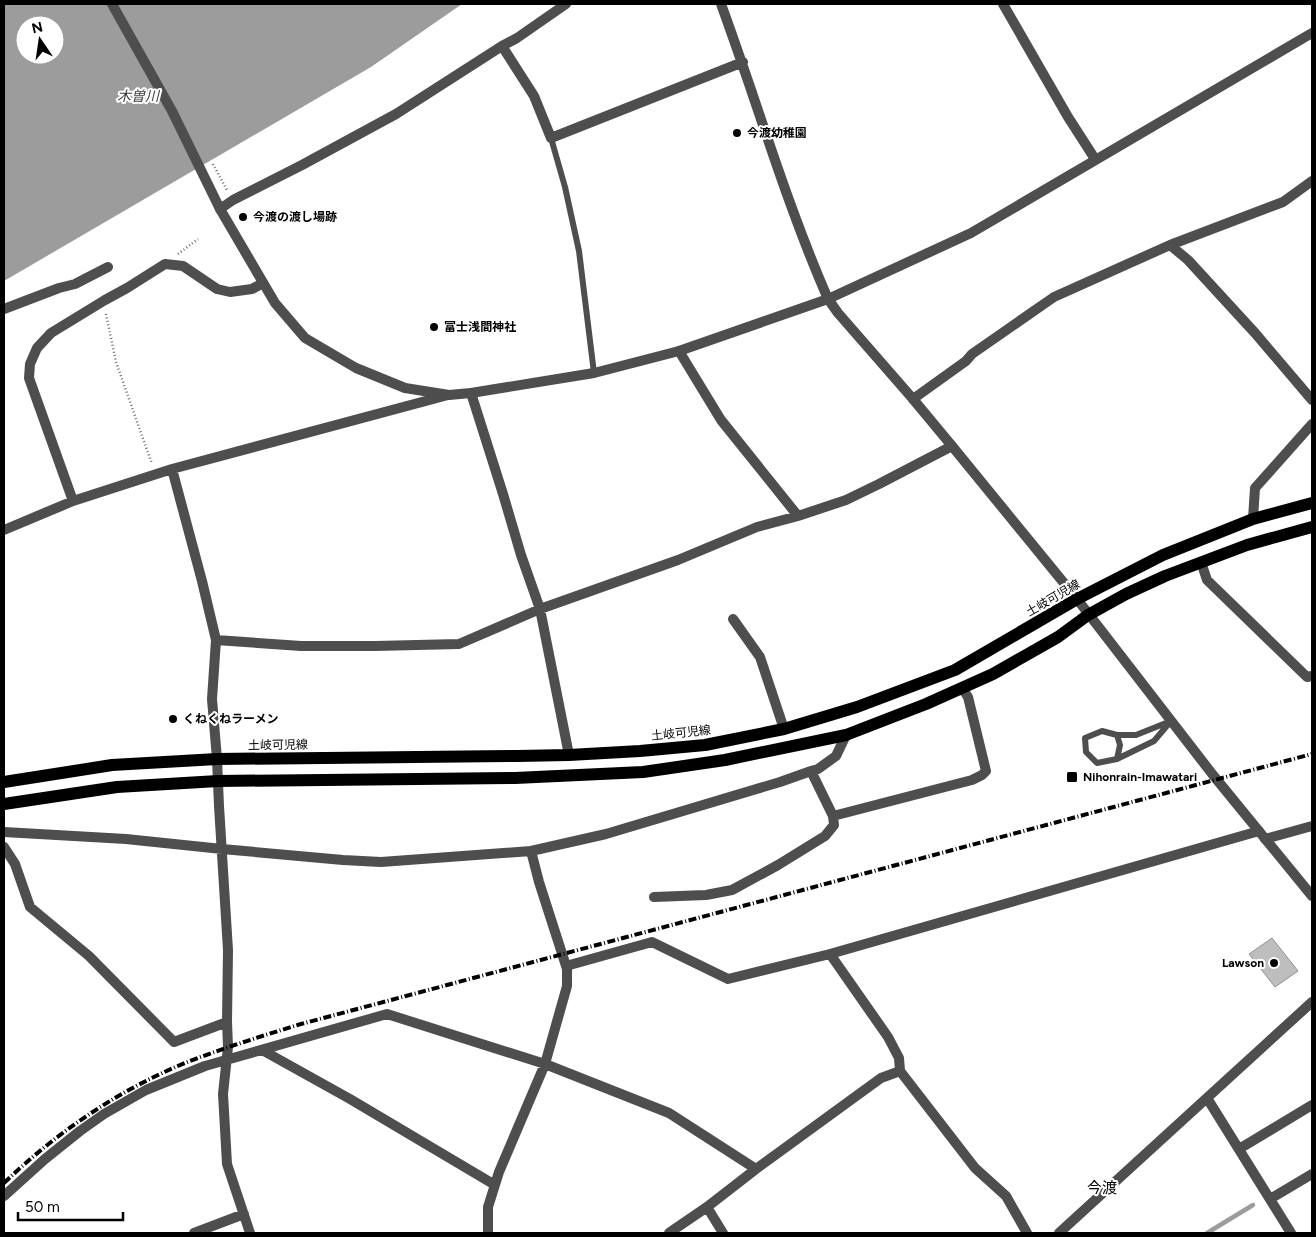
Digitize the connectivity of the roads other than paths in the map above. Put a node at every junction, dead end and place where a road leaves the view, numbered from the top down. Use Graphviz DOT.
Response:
graph roads {
  1 [pos="112,4"];
  2 [pos="566,4"];
  3 [pos="721,4"];
  4 [pos="1003,4"];
  5 [pos="1312,33"];
  6 [pos="502,46"];
  7 [pos="743,62"];
  8 [pos="551,138"];
  9 [pos="1095,159"];
  10 [pos="1312,181"];
  11 [pos="220,210"];
  12 [pos="1170,245"];
  13 [pos="108,266"];
  14 [pos="263,283"];
  15 [pos="828,299"];
  16 [pos="4,309"];
  17 [pos="679,351"];
  18 [pos="594,373"];
  19 [pos="471,393"];
  20 [pos="450,395"];
  21 [pos="913,398"];
  22 [pos="1312,400"];
  23 [pos="1312,424"];
  24 [pos="952,446"];
  25 [pos="172,469"];
  26 [pos="72,501"];
  27 [pos="1312,502"];
  28 [pos="798,516"];
  29 [pos="1253,519"];
  30 [pos="1312,527"];
  31 [pos="4,530"];
  32 [pos="1200,562"];
  33 [pos="1077,599"];
  34 [pos="540,609"];
  35 [pos="1088,615"];
  36 [pos="733,619"];
  37 [pos="216,640"];
  38 [pos="1312,676"];
  39 [pos="962,688"];
  40 [pos="1171,721"];
  41 [pos="784,729"];
  42 [pos="846,734"];
  43 [pos="1117,735"];
  44 [pos="569,755"];
  45 [pos="217,759"];
  46 [pos="1117,759"];
  47 [pos="811,772"];
  48 [pos="218,781"];
  49 [pos="4,782"];
  50 [pos="4,804"];
  51 [pos="833,816"];
  52 [pos="1312,826"];
  53 [pos="4,832"];
  54 [pos="1262,835"];
  55 [pos="4,847"];
  56 [pos="222,849"];
  57 [pos="531,851"];
  58 [pos="1312,896"];
  59 [pos="654,897"];
  60 [pos="830,954"];
  61 [pos="566,966"];
  62 [pos="1312,1002"];
  63 [pos="227,1022"];
  64 [pos="262,1050"];
  65 [pos="226,1061"];
  66 [pos="545,1064"];
  67 [pos="900,1071"];
  68 [pos="1207,1098"];
  69 [pos="1312,1106"];
  70 [pos="1239,1149"];
  71 [pos="756,1169"];
  72 [pos="1312,1174"];
  73 [pos="495,1185"];
  74 [pos="4,1196"];
  75 [pos="1270,1199"];
  76 [pos="707,1207"];
  77 [pos="244,1214"];
  78 [pos="194,1233"];
  79 [pos="250,1233"];
  80 [pos="488,1233"];
  81 [pos="669,1233"];
  82 [pos="723,1233"];
  83 [pos="1028,1233"];
  84 [pos="1059,1233"];
  85 [pos="1291,1233"];
  1 -- 11 [label="street"];
  2 -- 6 [label="street"];
  3 -- 7 [label="street"];
  4 -- 9 [label="street"];
  5 -- 9 [label="street"];
  6 -- 8 [label="street"];
  6 -- 11 [label="street"];
  7 -- 8 [label="street"];
  7 -- 15 [label="street"];
  8 -- 18 [label="lane"];
  9 -- 15 [label="street"];
  10 -- 12 [label="street"];
  11 -- 14 [label="street"];
  12 -- 21 [label="street"];
  12 -- 22 [label="street"];
  13 -- 16 [label="street"];
  14 -- 20 [label="street"];
  14 -- 26 [label="street"];
  15 -- 17 [label="street"];
  15 -- 21 [label="street"];
  17 -- 18 [label="street"];
  17 -- 28 [label="street"];
  18 -- 19 [label="street"];
  19 -- 20 [label="street"];
  19 -- 34 [label="street"];
  20 -- 25 [label="street"];
  21 -- 24 [label="street"];
  23 -- 29 [label="street"];
  24 -- 28 [label="street"];
  24 -- 33 [label="street"];
  25 -- 26 [label="street"];
  25 -- 37 [label="street"];
  26 -- 31 [label="street"];
  27 -- 29 [label="main road, 土岐可児線"];
  28 -- 34 [label="street"];
  29 -- 33 [label="main road, 土岐可児線"];
  30 -- 32 [label="main road"];
  32 -- 35 [label="main road"];
  32 -- 38 [label="street"];
  33 -- 35 [label="street"];
  33 -- 41 [label="main road, 土岐可児線"];
  34 -- 37 [label="street"];
  34 -- 44 [label="street"];
  35 -- 39 [label="main road"];
  35 -- 40 [label="street"];
  36 -- 41 [label="street"];
  37 -- 45 [label="street"];
  39 -- 42 [label="main road"];
  39 -- 51 [label="street"];
  40 -- 43 [label="lane"];
  40 -- 46 [label="lane"];
  40 -- 54 [label="street"];
  41 -- 44 [label="main road, 土岐可児線"];
  42 -- 47 [label="street"];
  42 -- 48 [label="main road"];
  43 -- 46 [label="lane"];
  43 -- 46 [label="lane"];
  44 -- 45 [label="main road, 土岐可児線"];
  45 -- 48 [label="street"];
  45 -- 49 [label="main road, 土岐可児線"];
  47 -- 51 [label="street"];
  47 -- 57 [label="street"];
  48 -- 50 [label="main road"];
  48 -- 56 [label="street"];
  51 -- 59 [label="street"];
  52 -- 54 [label="street"];
  53 -- 56 [label="street"];
  54 -- 58 [label="street"];
  54 -- 60 [label="street"];
  55 -- 63 [label="street"];
  56 -- 57 [label="street"];
  56 -- 63 [label="street"];
  57 -- 61 [label="street"];
  60 -- 61 [label="street"];
  60 -- 67 [label="street"];
  61 -- 66 [label="street"];
  62 -- 68 [label="street"];
  63 -- 65 [label="street"];
  64 -- 65 [label="street"];
  64 -- 66 [label="street"];
  64 -- 73 [label="street"];
  65 -- 74 [label="street"];
  65 -- 77 [label="street"];
  66 -- 71 [label="street"];
  66 -- 73 [label="street"];
  67 -- 71 [label="street"];
  67 -- 83 [label="street"];
  68 -- 70 [label="street"];
  68 -- 84 [label="street"];
  69 -- 70 [label="street"];
  70 -- 75 [label="street"];
  71 -- 76 [label="street"];
  72 -- 75 [label="street"];
  73 -- 80 [label="street"];
  75 -- 85 [label="street"];
  76 -- 81 [label="street"];
  76 -- 82 [label="street"];
  77 -- 78 [label="street"];
  77 -- 79 [label="street"];
}
